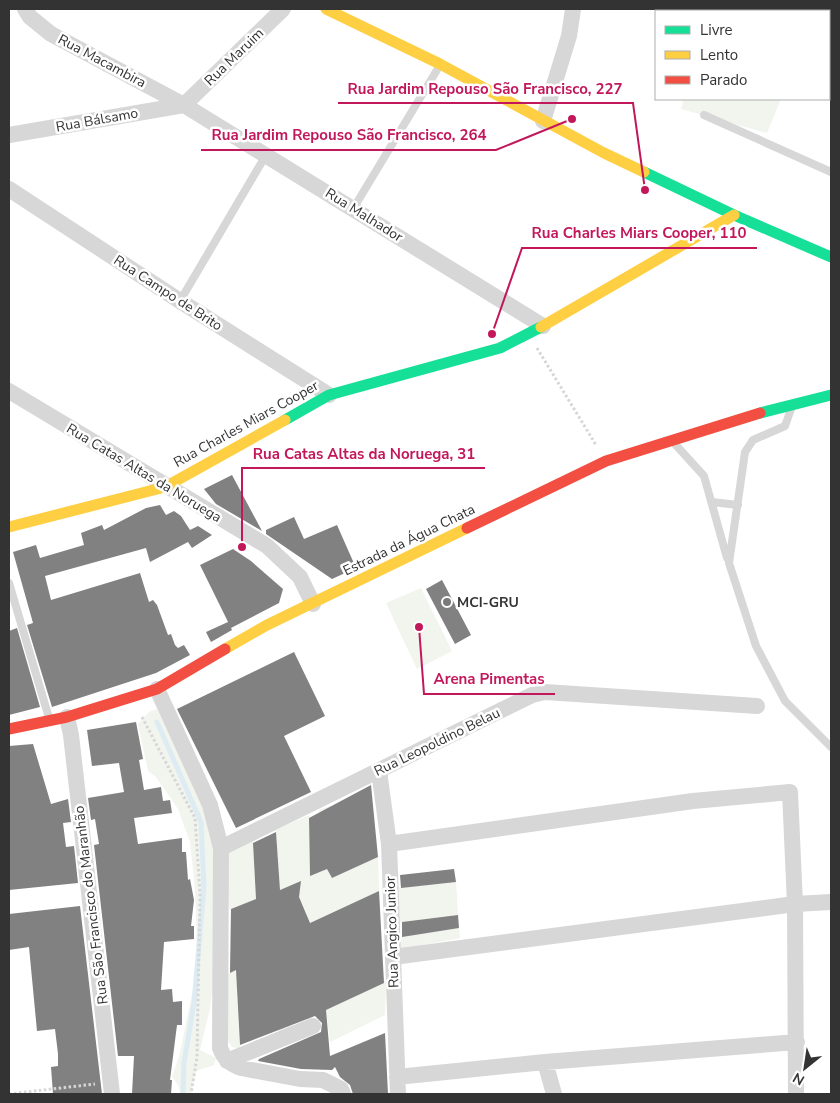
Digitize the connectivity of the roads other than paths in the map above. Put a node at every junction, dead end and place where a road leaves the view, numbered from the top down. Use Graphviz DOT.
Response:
graph roads {
  1 [pos="25,9"];
  2 [pos="283,9"];
  3 [pos="326,9"];
  4 [pos="573,9"];
  5 [pos="440,64"];
  6 [pos="184,105"];
  7 [pos="704,115"];
  8 [pos="543,121"];
  9 [pos="9,135"];
  10 [pos="266,155"];
  11 [pos="831,172"];
  12 [pos="9,189"];
  13 [pos="353,209"];
  14 [pos="734,215"];
  15 [pos="831,257"];
  16 [pos="180,302"];
  17 [pos="543,326"];
  18 [pos="9,391"];
  19 [pos="329,395"];
  20 [pos="831,395"];
  21 [pos="792,404"];
  22 [pos="672,440"];
  23 [pos="165,487"];
  24 [pos="712,502"];
  25 [pos="738,505"];
  26 [pos="9,526"];
  27 [pos="728,563"];
  28 [pos="9,583"];
  29 [pos="313,604"];
  30 [pos="157,689"];
  31 [pos="757,706"];
  32 [pos="67,717"];
  33 [pos="49,720"];
  34 [pos="9,729"];
  35 [pos="831,748"];
  36 [pos="379,771"];
  37 [pos="389,844"];
  38 [pos="221,848"];
  39 [pos="831,902"];
  40 [pos="796,904"];
  41 [pos="393,957"];
  42 [pos="313,1026"];
  43 [pos="797,1042"];
  44 [pos="228,1061"];
  45 [pos="545,1062"];
  46 [pos="397,1077"];
  47 [pos="112,1088"];
  48 [pos="343,1094"];
  49 [pos="398,1094"];
  50 [pos="554,1094"];
  51 [pos="796,1094"];
  1 -- 6 [label="street, Rua Macambira"];
  2 -- 6 [label="street, Rua Maruim"];
  3 -- 5 [label="street"];
  4 -- 8 [label="street"];
  5 -- 8 [label="street"];
  5 -- 13 [label="lane"];
  6 -- 9 [label="street, Rua Bálsamo"];
  6 -- 10 [label="street, Rua Malhador"];
  7 -- 11 [label="lane"];
  8 -- 14 [label="street"];
  10 -- 13 [label="street, Rua Malhador"];
  10 -- 16 [label="lane"];
  12 -- 16 [label="street, Rua Campo de Brito"];
  13 -- 17 [label="street, Rua Malhador"];
  14 -- 15 [label="street"];
  14 -- 17 [label="street, Rua Charles Miars Cooper"];
  16 -- 19 [label="street, Rua Campo de Brito"];
  17 -- 19 [label="street, Rua Charles Miars Cooper"];
  18 -- 23 [label="street, Rua Catas Altas da Noruega"];
  19 -- 23 [label="street, Rua Charles Miars Cooper"];
  20 -- 21 [label="street, Estrada da Água Chata"];
  21 -- 22 [label="street, Estrada da Água Chata"];
  21 -- 25 [label="lane"];
  22 -- 24 [label="lane"];
  22 -- 29 [label="street, Estrada da Água Chata"];
  23 -- 26 [label="street, Rua Charles Miars Cooper"];
  23 -- 29 [label="street, Rua Catas Altas da Noruega"];
  24 -- 25 [label="lane"];
  24 -- 27 [label="lane"];
  25 -- 27 [label="lane"];
  27 -- 35 [label="lane"];
  28 -- 33 [label="lane"];
  29 -- 30 [label="street, Estrada da Água Chata"];
  30 -- 32 [label="street, Estrada da Água Chata"];
  30 -- 38 [label="street"];
  31 -- 36 [label="street, Rua Leopoldino Belau"];
  32 -- 33 [label="street, Estrada da Água Chata"];
  32 -- 47 [label="street, Rua São Francisco do Maranhão"];
  33 -- 34 [label="street, Estrada da Água Chata"];
  36 -- 37 [label="street, Rua Angico Junior"];
  36 -- 38 [label="street, Rua Leopoldino Belau"];
  37 -- 40 [label="street"];
  37 -- 41 [label="street, Rua Angico Junior"];
  38 -- 44 [label="street"];
  39 -- 40 [label="street"];
  40 -- 41 [label="street"];
  40 -- 43 [label="street"];
  41 -- 46 [label="street, Rua Angico Junior"];
  42 -- 44 [label="street"];
  43 -- 45 [label="street"];
  43 -- 51 [label="street"];
  44 -- 48 [label="street"];
  45 -- 46 [label="street"];
  45 -- 50 [label="street"];
  46 -- 49 [label="street, Rua Angico Junior"];
}
